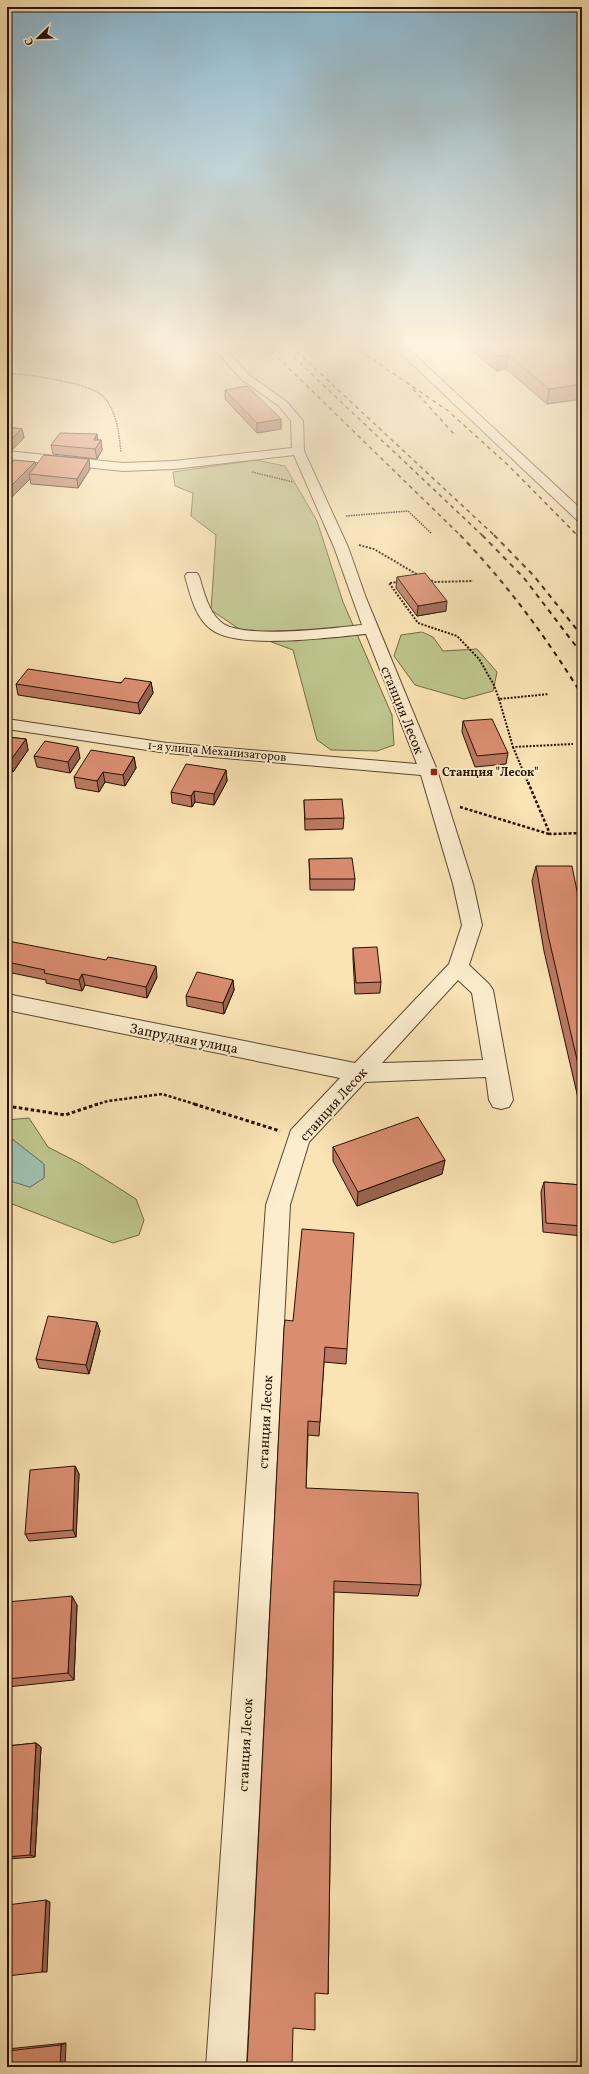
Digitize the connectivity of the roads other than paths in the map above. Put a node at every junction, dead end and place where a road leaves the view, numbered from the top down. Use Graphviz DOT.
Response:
graph roads {
  1 [pos="298,443"];
  2 [pos="502,443"];
  3 [pos="298,451"];
  4 [pos="7,455"];
  5 [pos="582,518"];
  6 [pos="192,576"];
  7 [pos="371,629"];
  8 [pos="7,724"];
  9 [pos="428,770"];
  10 [pos="458,967"];
  11 [pos="7,1002"];
  12 [pos="496,1068"];
  13 [pos="361,1073"];
  14 [pos="501,1100"];
  15 [pos="226,2067"];
  1 -- 3 [label="street, станция Лесок"];
  2 -- 5 [label="street"];
  3 -- 4 [label="street"];
  3 -- 7 [label="street, станция Лесок"];
  6 -- 7 [label="street"];
  7 -- 9 [label="street, станция Лесок"];
  8 -- 9 [label="street, 1-я улица Механизаторов"];
  9 -- 10 [label="street, станция Лесок"];
  10 -- 12 [label="street"];
  10 -- 13 [label="street, станция Лесок"];
  11 -- 13 [label="street, Запрудная улица"];
  12 -- 13 [label="street, Запрудная улица"];
  12 -- 14 [label="street"];
  13 -- 15 [label="street, станция Лесок"];
}
